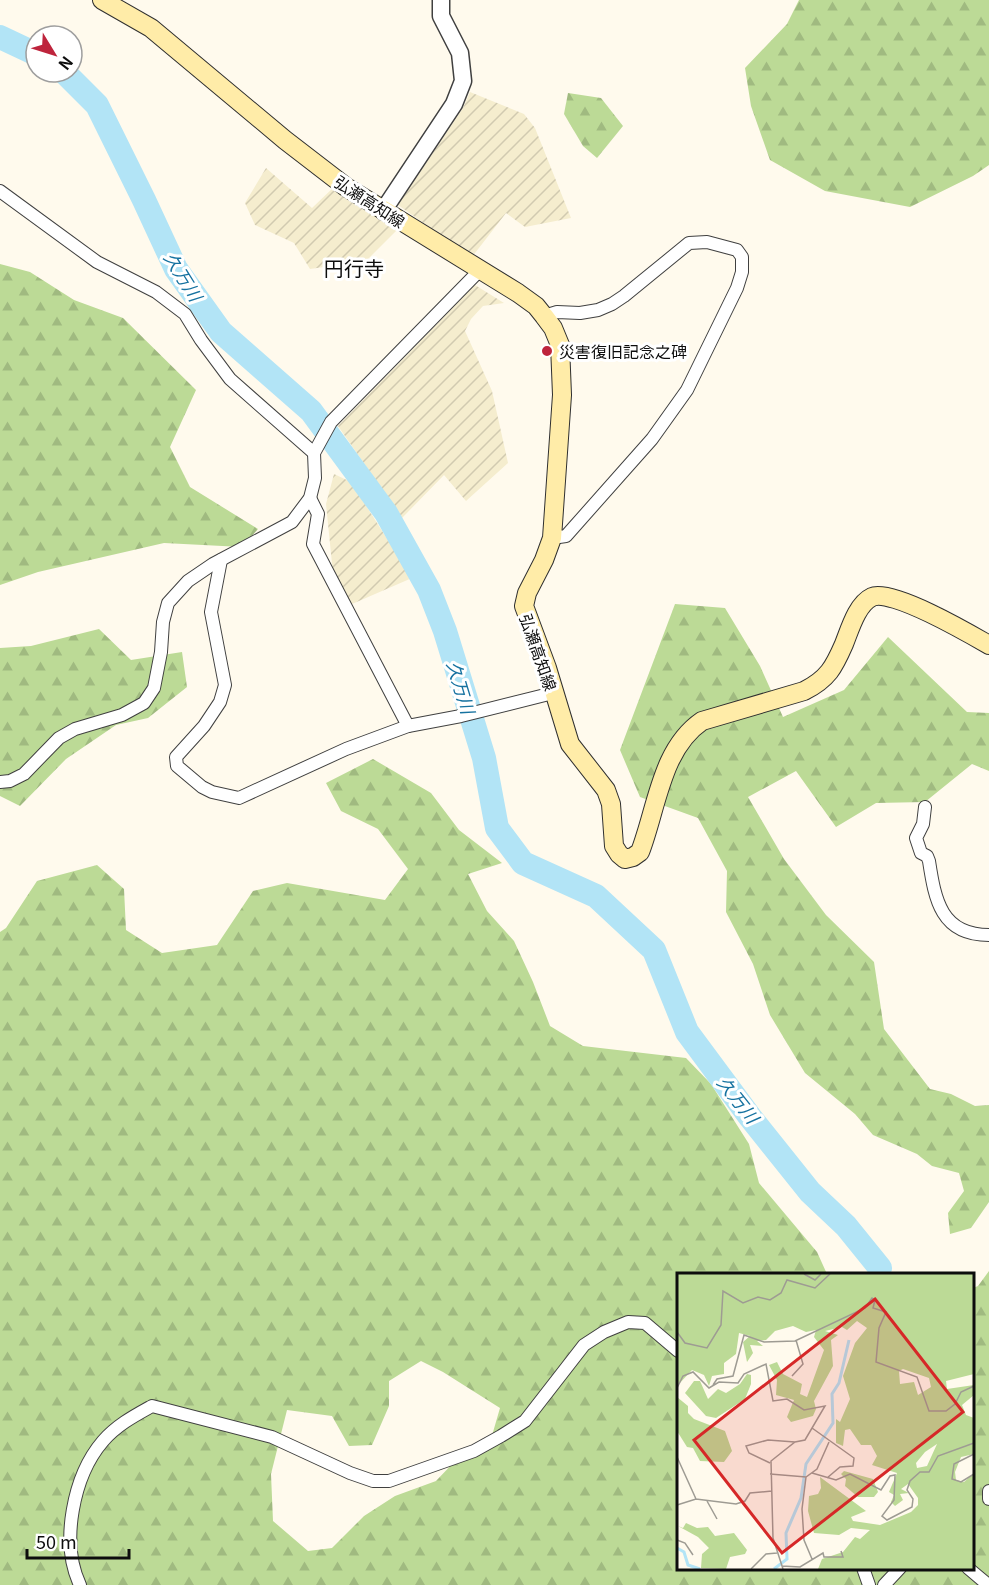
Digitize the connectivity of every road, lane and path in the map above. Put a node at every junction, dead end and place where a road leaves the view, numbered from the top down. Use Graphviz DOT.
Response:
graph roads {
  1 [pos="102,0"];
  2 [pos="441,0"];
  3 [pos="0,191"];
  4 [pos="383,211"];
  5 [pos="481,269"];
  6 [pos="544,316"];
  7 [pos="314,453"];
  8 [pos="310,498"];
  9 [pos="552,538"];
  10 [pos="221,560"];
  11 [pos="989,645"];
  12 [pos="554,693"];
  13 [pos="408,726"];
  14 [pos="0,782"];
  15 [pos="925,807"];
  16 [pos="989,935"];
  17 [pos="677,1350"];
  18 [pos="989,1491"];
  19 [pos="989,1499"];
  20 [pos="863,1570"];
  21 [pos="899,1570"];
  22 [pos="969,1570"];
  23 [pos="989,1584"];
  24 [pos="80,1585"];
  25 [pos="869,1585"];
  26 [pos="884,1585"];
  1 -- 4 [label="main road, 弘瀬高知線"];
  2 -- 4 [label="street"];
  3 -- 7 [label="street"];
  4 -- 5 [label="main road, 弘瀬高知線"];
  5 -- 6 [label="main road, 弘瀬高知線"];
  5 -- 7 [label="street"];
  6 -- 9 [label="main road, 弘瀬高知線"];
  6 -- 9 [label="street"];
  7 -- 8 [label="street"];
  8 -- 10 [label="street"];
  8 -- 13 [label="street"];
  9 -- 12 [label="main road, 弘瀬高知線"];
  10 -- 13 [label="street"];
  10 -- 14 [label="street"];
  11 -- 12 [label="main road, 弘瀬高知線"];
  12 -- 13 [label="street"];
  15 -- 16 [label="street"];
  17 -- 24 [label="street"];
  18 -- 19 [label="street"];
  20 -- 25 [label="street"];
  21 -- 26 [label="street"];
  22 -- 23 [label="street"];
}
